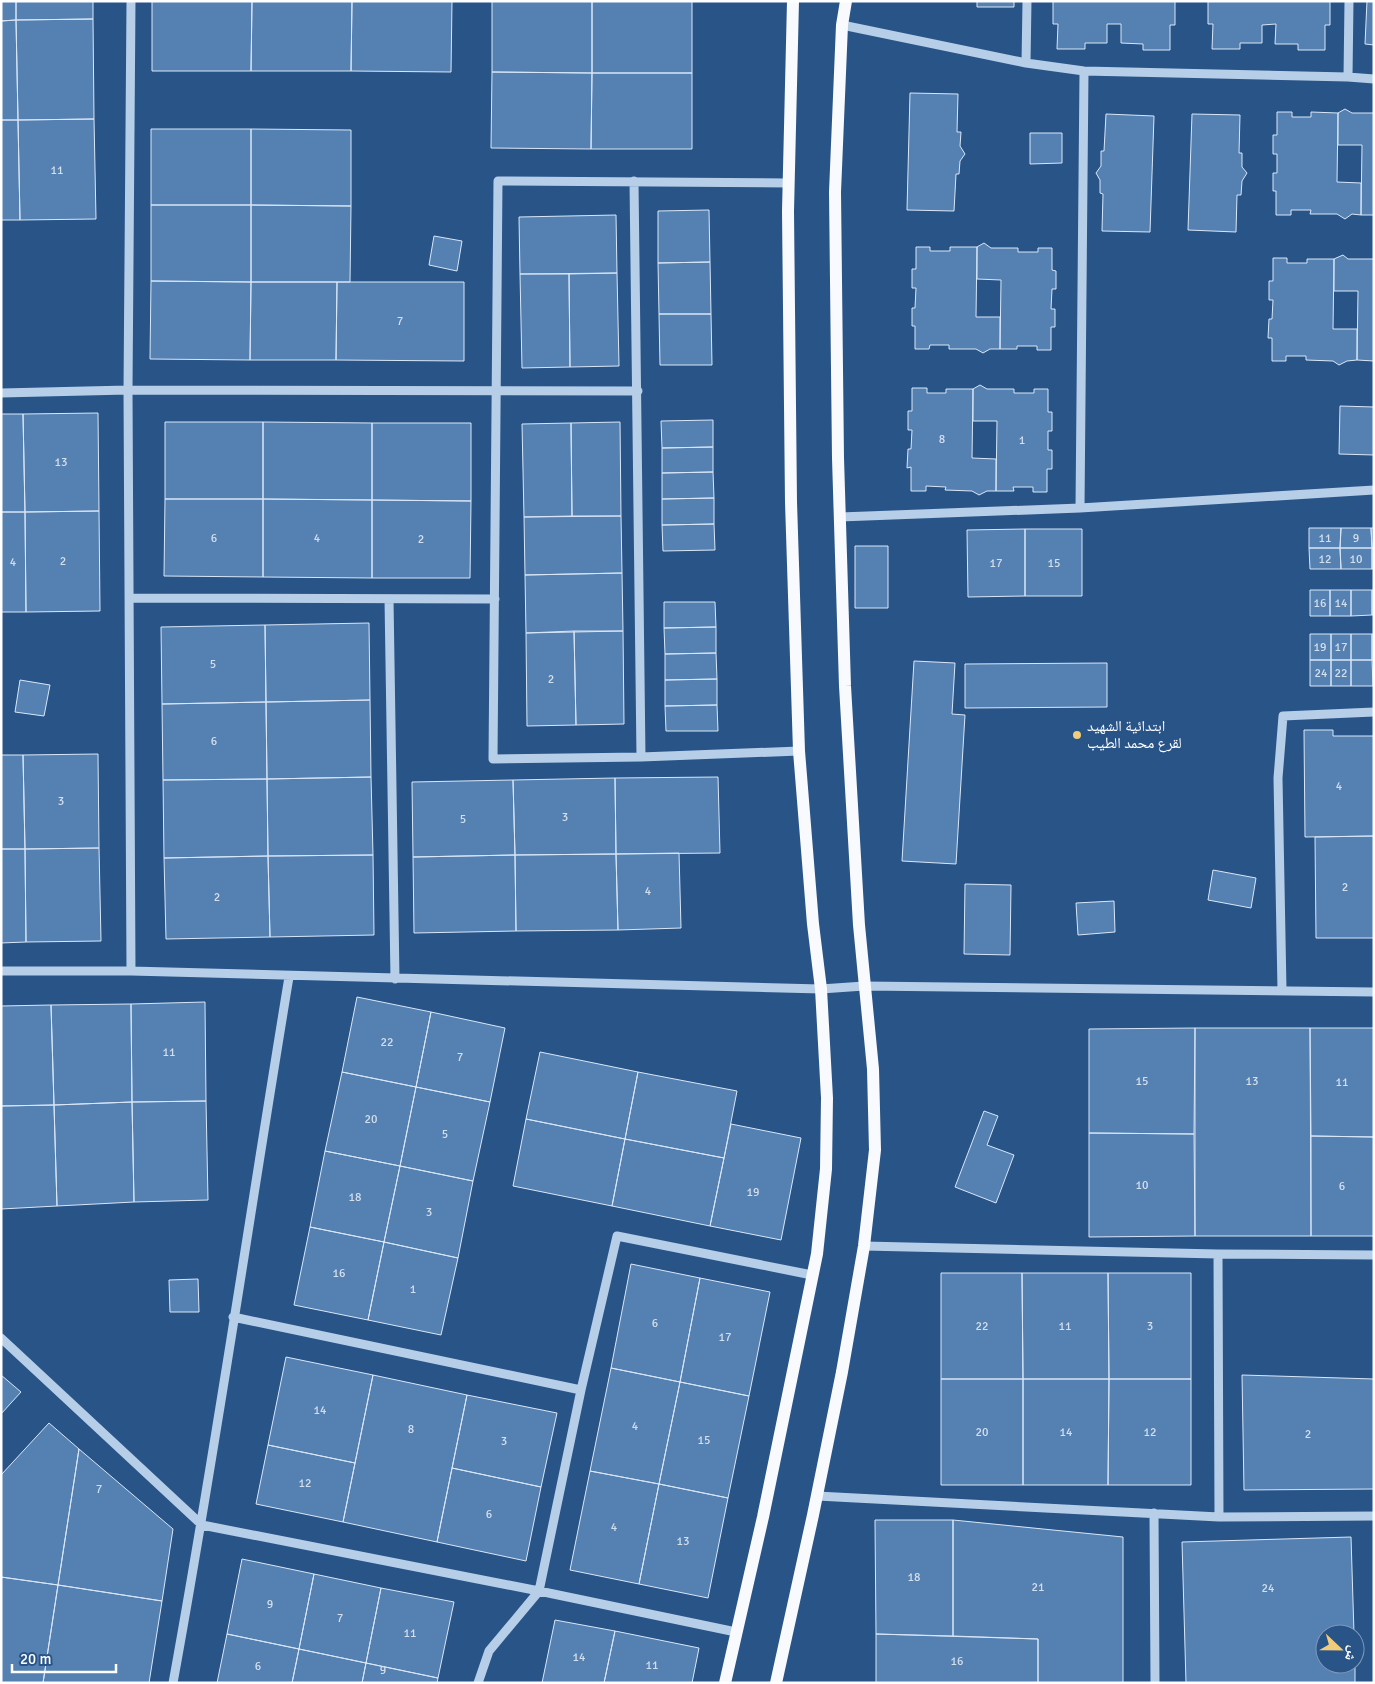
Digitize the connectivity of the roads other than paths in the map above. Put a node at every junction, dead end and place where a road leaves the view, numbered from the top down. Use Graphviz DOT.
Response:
graph roads {
  1 [pos="131,1"];
  2 [pos="793,1"];
  3 [pos="846,1"];
  4 [pos="1027,1"];
  5 [pos="1349,1"];
  6 [pos="842,24"];
  7 [pos="1026,63"];
  8 [pos="1084,71"];
  9 [pos="1348,77"];
  10 [pos="1374,79"];
  11 [pos="634,181"];
  12 [pos="788,183"];
  13 [pos="128,390"];
  14 [pos="638,391"];
  15 [pos="497,392"];
  16 [pos="1,393"];
  17 [pos="1374,490"];
  18 [pos="1080,508"];
  19 [pos="840,517"];
  20 [pos="130,598"];
  21 [pos="389,599"];
  22 [pos="495,599"];
  23 [pos="1374,712"];
  24 [pos="799,751"];
  25 [pos="641,758"];
  26 [pos="1,971"];
  27 [pos="130,971"];
  28 [pos="289,977"];
  29 [pos="395,979"];
  30 [pos="864,986"];
  31 [pos="821,989"];
  32 [pos="1282,990"];
  33 [pos="1374,992"];
  34 [pos="864,1246"];
  35 [pos="1218,1254"];
  36 [pos="1374,1255"];
  37 [pos="812,1275"];
  38 [pos="233,1317"];
  39 [pos="1,1338"];
  40 [pos="581,1390"];
  41 [pos="817,1496"];
  42 [pos="1154,1513"];
  43 [pos="1374,1516"];
  44 [pos="1219,1517"];
  45 [pos="202,1525"];
  46 [pos="539,1591"];
  47 [pos="736,1632"];
  48 [pos="173,1683"];
  49 [pos="478,1683"];
  50 [pos="725,1683"];
  51 [pos="776,1683"];
  52 [pos="1155,1683"];
  1 -- 13 [label="street"];
  2 -- 12 [label="main road"];
  3 -- 6 [label="main road"];
  4 -- 7 [label="street"];
  5 -- 9 [label="street"];
  6 -- 7 [label="street"];
  6 -- 19 [label="main road"];
  7 -- 8 [label="street"];
  8 -- 9 [label="street"];
  8 -- 18 [label="street"];
  9 -- 10 [label="street"];
  11 -- 12 [label="street"];
  11 -- 14 [label="street"];
  11 -- 15 [label="street"];
  12 -- 24 [label="main road"];
  13 -- 15 [label="street"];
  13 -- 16 [label="street"];
  13 -- 20 [label="street"];
  14 -- 15 [label="street"];
  14 -- 25 [label="street"];
  15 -- 22 [label="street"];
  17 -- 18 [label="street"];
  18 -- 19 [label="street"];
  19 -- 30 [label="main road"];
  20 -- 21 [label="street"];
  20 -- 27 [label="street"];
  21 -- 22 [label="street"];
  21 -- 29 [label="street"];
  22 -- 25 [label="street"];
  23 -- 32 [label="street"];
  24 -- 25 [label="street"];
  24 -- 31 [label="main road"];
  26 -- 27 [label="street"];
  27 -- 28 [label="street"];
  28 -- 29 [label="street"];
  28 -- 38 [label="street"];
  29 -- 31 [label="street"];
  30 -- 31 [label="street"];
  30 -- 32 [label="street"];
  30 -- 34 [label="main road"];
  31 -- 37 [label="main road"];
  32 -- 33 [label="street"];
  34 -- 35 [label="street"];
  34 -- 41 [label="main road"];
  35 -- 36 [label="street"];
  35 -- 44 [label="street"];
  37 -- 40 [label="street"];
  37 -- 47 [label="main road"];
  38 -- 40 [label="street"];
  38 -- 45 [label="street"];
  39 -- 45 [label="street"];
  40 -- 46 [label="street"];
  41 -- 42 [label="street"];
  41 -- 51 [label="main road"];
  42 -- 44 [label="street"];
  42 -- 52 [label="street"];
  43 -- 44 [label="street"];
  45 -- 46 [label="street"];
  45 -- 48 [label="street"];
  46 -- 47 [label="street"];
  46 -- 49 [label="street"];
  47 -- 50 [label="main road"];
}
